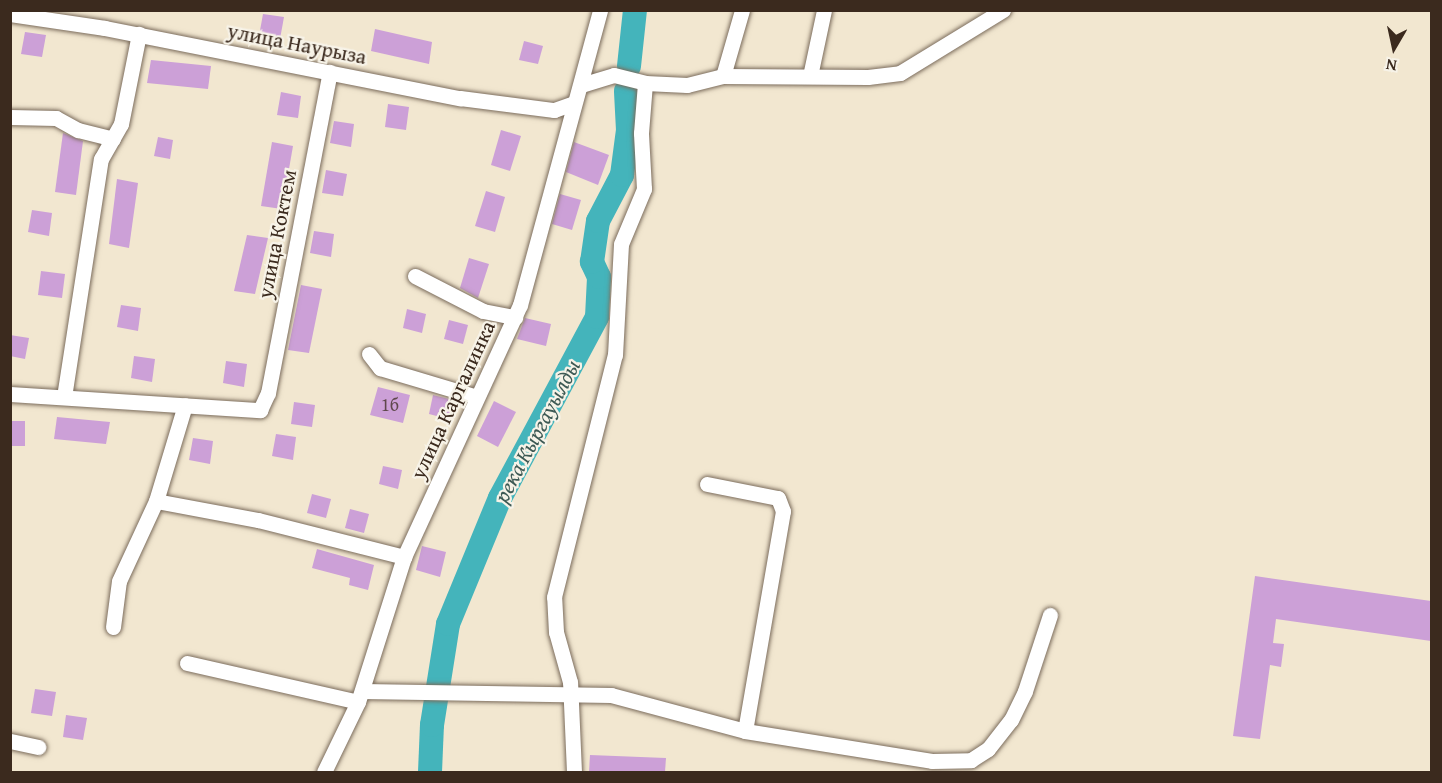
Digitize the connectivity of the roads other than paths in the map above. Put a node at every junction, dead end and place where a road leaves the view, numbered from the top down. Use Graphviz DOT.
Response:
graph roads {
  1 [pos="600,10"];
  2 [pos="742,10"];
  3 [pos="824,10"];
  4 [pos="1003,10"];
  5 [pos="10,14"];
  6 [pos="140,34"];
  7 [pos="330,72"];
  8 [pos="723,76"];
  9 [pos="810,76"];
  10 [pos="645,83"];
  11 [pos="581,85"];
  12 [pos="574,103"];
  13 [pos="10,117"];
  14 [pos="113,139"];
  15 [pos="415,276"];
  16 [pos="515,317"];
  17 [pos="369,354"];
  18 [pos="10,394"];
  19 [pos="64,397"];
  20 [pos="477,397"];
  21 [pos="185,405"];
  22 [pos="707,484"];
  23 [pos="156,501"];
  24 [pos="404,557"];
  25 [pos="1050,615"];
  26 [pos="113,627"];
  27 [pos="187,663"];
  28 [pos="571,694"];
  29 [pos="360,697"];
  30 [pos="745,731"];
  31 [pos="10,741"];
  32 [pos="38,747"];
  33 [pos="324,772"];
  34 [pos="574,772"];
  1 -- 11 [label="street, улица Каргалинка"];
  2 -- 8 [label="street"];
  3 -- 9 [label="street"];
  4 -- 9 [label="street"];
  5 -- 6 [label="street, улица Наурыза"];
  6 -- 7 [label="street, улица Наурыза"];
  6 -- 14 [label="street"];
  7 -- 12 [label="street, улица Наурыза"];
  7 -- 21 [label="street, улица Коктем"];
  8 -- 9 [label="street"];
  8 -- 10 [label="street"];
  10 -- 11 [label="street"];
  10 -- 28 [label="street"];
  11 -- 12 [label="street, улица Каргалинка"];
  12 -- 16 [label="street, улица Каргалинка"];
  13 -- 14 [label="street"];
  14 -- 19 [label="street"];
  15 -- 16 [label="street"];
  16 -- 20 [label="street, улица Каргалинка"];
  17 -- 20 [label="street"];
  18 -- 19 [label="street"];
  19 -- 21 [label="street"];
  20 -- 24 [label="street, улица Каргалинка"];
  21 -- 23 [label="street"];
  22 -- 30 [label="street"];
  23 -- 24 [label="street"];
  23 -- 26 [label="street"];
  24 -- 29 [label="street, улица Каргалинка"];
  25 -- 30 [label="street"];
  27 -- 29 [label="street"];
  28 -- 29 [label="street"];
  28 -- 30 [label="street"];
  28 -- 34 [label="street"];
  29 -- 33 [label="street, улица Каргалинка"];
  31 -- 32 [label="street"];
}
